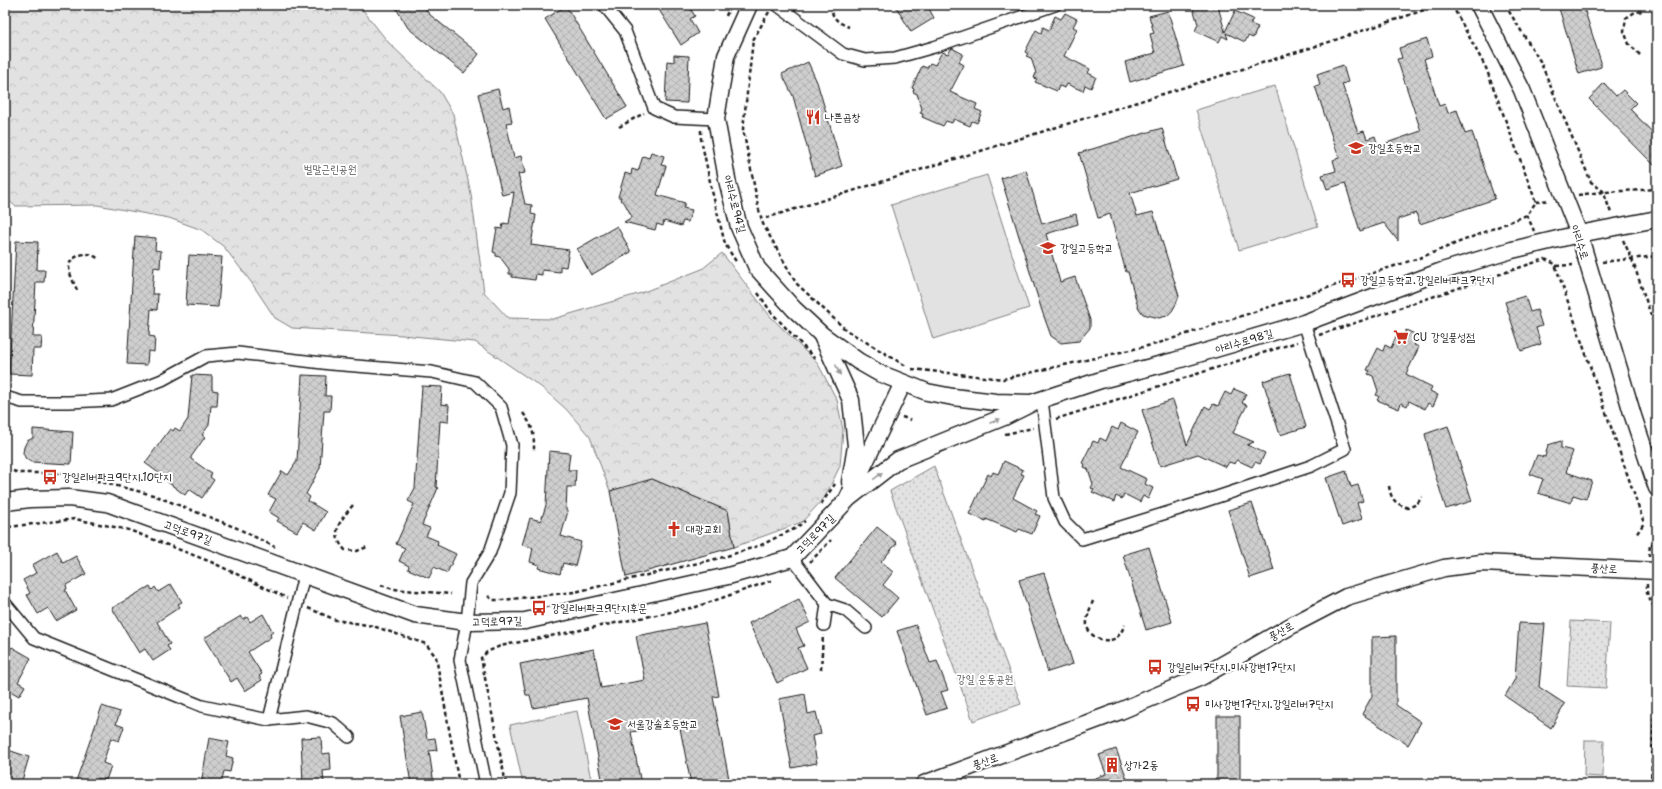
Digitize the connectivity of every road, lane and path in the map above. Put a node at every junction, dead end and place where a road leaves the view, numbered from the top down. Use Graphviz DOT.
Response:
graph roads {
  1 [pos="604,5"];
  2 [pos="749,5"];
  3 [pos="832,5"];
  4 [pos="1055,5"];
  5 [pos="1439,5"];
  6 [pos="1452,5"];
  7 [pos="1479,5"];
  8 [pos="1506,5"];
  9 [pos="774,8"];
  10 [pos="1644,11"];
  11 [pos="849,28"];
  12 [pos="1640,55"];
  13 [pos="646,112"];
  14 [pos="716,119"];
  15 [pos="619,127"];
  16 [pos="1657,189"];
  17 [pos="766,218"];
  18 [pos="1657,219"];
  19 [pos="1579,234"];
  20 [pos="1657,256"];
  21 [pos="98,258"];
  22 [pos="77,290"];
  23 [pos="1304,323"];
  24 [pos="1657,333"];
  25 [pos="822,335"];
  26 [pos="1309,338"];
  27 [pos="903,383"];
  28 [pos="5,397"];
  29 [pos="1036,402"];
  30 [pos="524,413"];
  31 [pos="1045,422"];
  32 [pos="1000,435"];
  33 [pos="534,452"];
  34 [pos="13,471"];
  35 [pos="836,482"];
  36 [pos="1389,486"];
  37 [pos="1657,488"];
  38 [pos="1422,497"];
  39 [pos="847,500"];
  40 [pos="5,502"];
  41 [pos="353,505"];
  42 [pos="817,509"];
  43 [pos="807,519"];
  44 [pos="8,527"];
  45 [pos="1636,535"];
  46 [pos="1650,544"];
  47 [pos="1657,544"];
  48 [pos="367,547"];
  49 [pos="279,549"];
  50 [pos="792,558"];
  51 [pos="1657,571"];
  52 [pos="304,575"];
  53 [pos="379,584"];
  54 [pos="1647,593"];
  55 [pos="451,594"];
  56 [pos="488,596"];
  57 [pos="1092,601"];
  58 [pos="5,603"];
  59 [pos="297,603"];
  60 [pos="827,604"];
  61 [pos="1652,604"];
  62 [pos="1657,604"];
  63 [pos="1657,613"];
  64 [pos="467,622"];
  65 [pos="824,625"];
  66 [pos="1125,625"];
  67 [pos="866,628"];
  68 [pos="1657,644"];
  69 [pos="481,658"];
  70 [pos="821,670"];
  71 [pos="269,720"];
  72 [pos="349,737"];
  73 [pos="459,784"];
  74 [pos="486,784"];
  75 [pos="506,784"];
  76 [pos="924,784"];
  77 [pos="1651,784"];
  1 -- 14 [label="street"];
  2 -- 14 [label="street, 아리수로94길"];
  3 -- 11 [label="path"];
  4 -- 9 [label="street"];
  5 -- 17 [label="path"];
  6 -- 9 [label="path"];
  7 -- 19 [label="street, 아리수로"];
  8 -- 16 [label="path"];
  10 -- 12 [label="path"];
  13 -- 15 [label="path"];
  14 -- 25 [label="street, 아리수로94길"];
  18 -- 19 [label="street, 아리수로98길"];
  19 -- 23 [label="street, 아리수로98길"];
  19 -- 37 [label="street, 아리수로"];
  20 -- 24 [label="path"];
  21 -- 22 [label="path"];
  23 -- 26 [label="street"];
  23 -- 29 [label="street, 아리수로98길"];
  25 -- 27 [label="street, 아리수로94길"];
  25 -- 39 [label="street, one-way"];
  26 -- 31 [label="path"];
  26 -- 31 [label="street"];
  26 -- 45 [label="path"];
  27 -- 29 [label="street, 아리수로98길"];
  27 -- 39 [label="street, 고덕로97길"];
  28 -- 64 [label="street"];
  29 -- 31 [label="street"];
  39 -- 29 [label="street, one-way"];
  30 -- 33 [label="path"];
  31 -- 32 [label="path"];
  34 -- 49 [label="path"];
  35 -- 42 [label="path"];
  36 -- 38 [label="path"];
  39 -- 50 [label="street, 고덕로97길"];
  40 -- 52 [label="street, 고덕로97길"];
  41 -- 48 [label="path"];
  43 -- 56 [label="path"];
  44 -- 59 [label="path"];
  46 -- 47 [label="path"];
  50 -- 60 [label="street"];
  50 -- 64 [label="street, 고덕로97길"];
  51 -- 76 [label="street, 풍산로"];
  52 -- 59 [label="street"];
  52 -- 64 [label="street, 고덕로97길"];
  53 -- 55 [label="path"];
  54 -- 61 [label="path"];
  57 -- 66 [label="path"];
  58 -- 71 [label="street"];
  59 -- 71 [label="street"];
  59 -- 73 [label="path"];
  60 -- 65 [label="street"];
  60 -- 67 [label="street"];
  61 -- 62 [label="path"];
  61 -- 63 [label="path"];
  64 -- 74 [label="street"];
  65 -- 70 [label="path"];
  68 -- 77 [label="path"];
  69 -- 75 [label="path"];
  71 -- 72 [label="street"];
}
